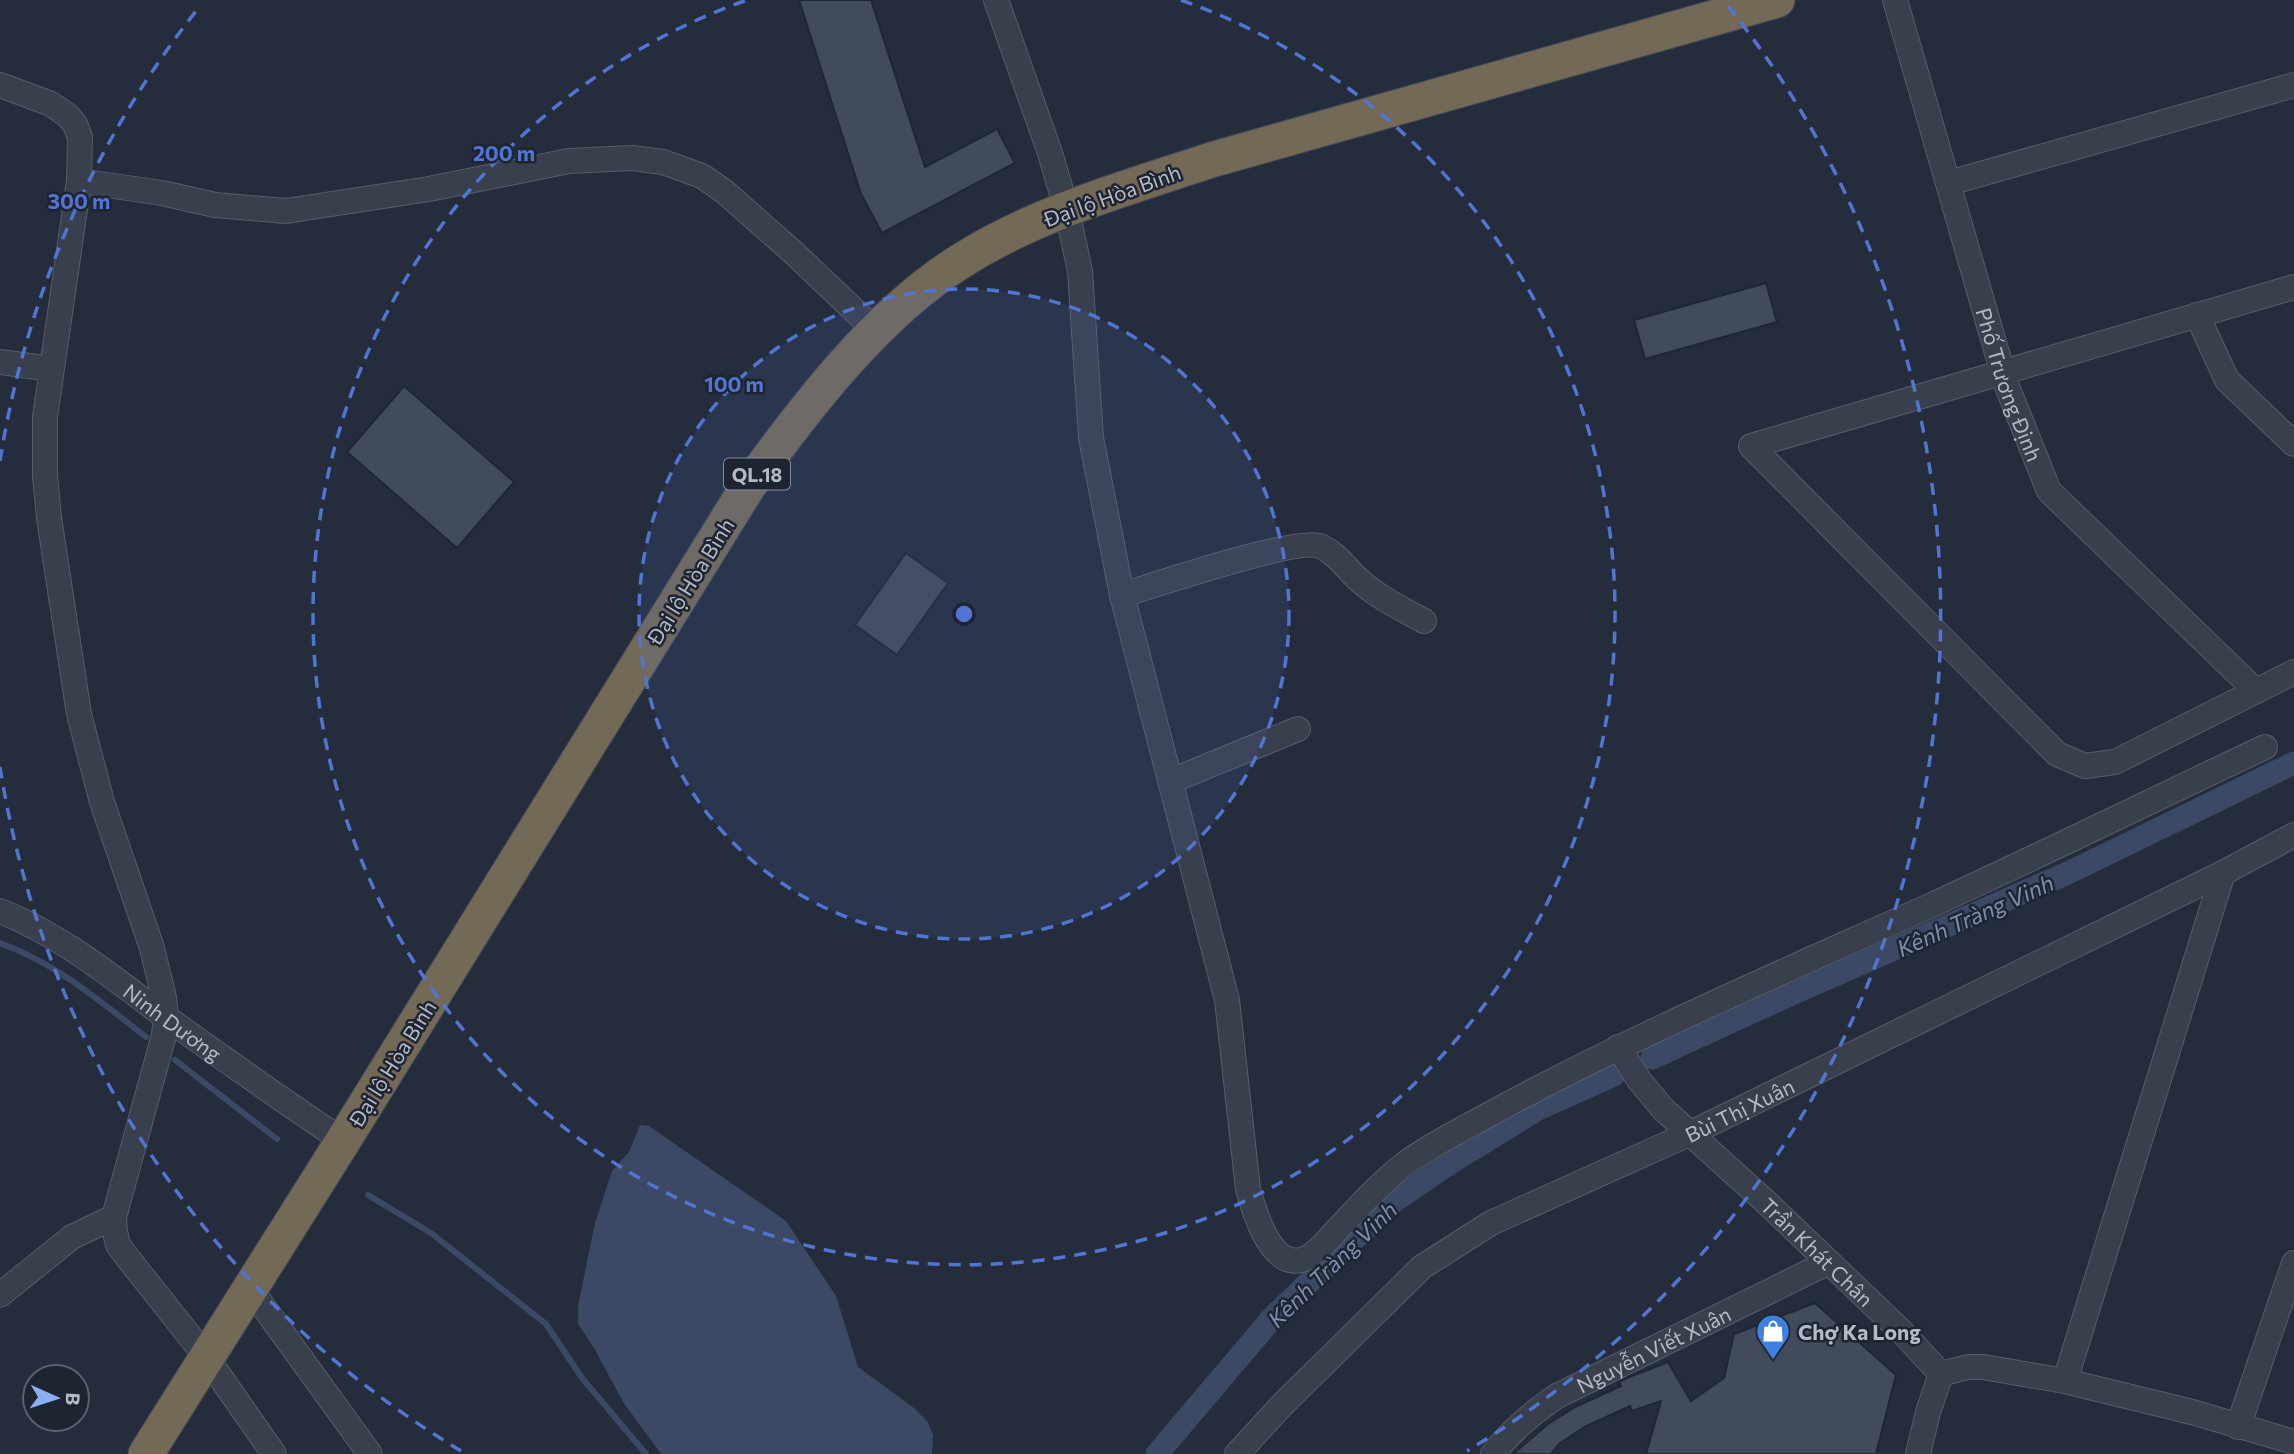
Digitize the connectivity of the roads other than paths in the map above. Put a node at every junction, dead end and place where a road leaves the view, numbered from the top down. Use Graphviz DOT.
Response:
graph roads {
  1 [pos="996,0"];
  2 [pos="1777,0"];
  3 [pos="1895,0"];
  4 [pos="1705,10"];
  5 [pos="0,85"];
  6 [pos="2294,85"];
  7 [pos="79,181"];
  8 [pos="1949,183"];
  9 [pos="1067,211"];
  10 [pos="2294,287"];
  11 [pos="2197,316"];
  12 [pos="877,332"];
  13 [pos="0,362"];
  14 [pos="51,369"];
  15 [pos="2003,372"];
  16 [pos="2294,444"];
  17 [pos="1122,595"];
  18 [pos="1424,621"];
  19 [pos="2294,672"];
  20 [pos="2256,691"];
  21 [pos="1298,729"];
  22 [pos="2265,747"];
  23 [pos="1171,781"];
  24 [pos="2294,835"];
  25 [pos="2223,873"];
  26 [pos="0,911"];
  27 [pos="166,1017"];
  28 [pos="1618,1047"];
  29 [pos="1689,1134"];
  30 [pos="344,1141"];
  31 [pos="114,1217"];
  32 [pos="1829,1262"];
  33 [pos="2294,1263"];
  34 [pos="250,1288"];
  35 [pos="0,1295"];
  36 [pos="206,1358"];
  37 [pos="1941,1374"];
  38 [pos="2065,1381"];
  39 [pos="2238,1427"];
  40 [pos="2294,1442"];
  41 [pos="146,1454"];
  42 [pos="274,1454"];
  43 [pos="370,1454"];
  44 [pos="1237,1454"];
  45 [pos="1493,1454"];
  46 [pos="1918,1454"];
  1 -- 9 [label="street"];
  2 -- 4 [label="highway, Đại lộ Hòa Bình / QL.18"];
  3 -- 8 [label="street, Phố Trương Định"];
  4 -- 9 [label="highway, Đại lộ Hòa Bình / QL.18"];
  5 -- 7 [label="street"];
  6 -- 8 [label="street"];
  7 -- 12 [label="street"];
  7 -- 14 [label="street"];
  8 -- 15 [label="street, Phố Trương Định"];
  9 -- 12 [label="highway, Đại lộ Hòa Bình / QL.18"];
  9 -- 17 [label="street"];
  10 -- 11 [label="street"];
  11 -- 15 [label="street"];
  11 -- 16 [label="street"];
  12 -- 30 [label="highway, Đại lộ Hòa Bình / QL.18"];
  13 -- 14 [label="street"];
  14 -- 27 [label="street"];
  15 -- 20 [label="street, Phố Trương Định"];
  15 -- 20 [label="street"];
  17 -- 18 [label="street"];
  17 -- 23 [label="street"];
  19 -- 20 [label="street"];
  21 -- 23 [label="street"];
  22 -- 28 [label="street"];
  23 -- 28 [label="street"];
  24 -- 25 [label="street, Bùi Thị Xuân"];
  25 -- 29 [label="street, Bùi Thị Xuân"];
  25 -- 38 [label="street"];
  26 -- 27 [label="street, Ninh Dương"];
  27 -- 30 [label="street, Ninh Dương"];
  27 -- 31 [label="street"];
  28 -- 29 [label="street, Trần Khát Chân"];
  29 -- 32 [label="street, Trần Khát Chân"];
  29 -- 44 [label="street, Bùi Thị Xuân"];
  30 -- 34 [label="highway, Đại lộ Hòa Bình / QL.18"];
  31 -- 35 [label="street"];
  31 -- 36 [label="street"];
  32 -- 37 [label="street, Trần Khát Chân"];
  32 -- 45 [label="street, Nguyễn Viết Xuân"];
  33 -- 39 [label="street"];
  34 -- 36 [label="highway, Đại lộ Hòa Bình / QL.18"];
  34 -- 43 [label="street"];
  36 -- 41 [label="highway, Đại lộ Hòa Bình / QL.18"];
  36 -- 42 [label="street"];
  37 -- 38 [label="street"];
  37 -- 46 [label="street"];
  38 -- 39 [label="street"];
  39 -- 40 [label="street"];
}
